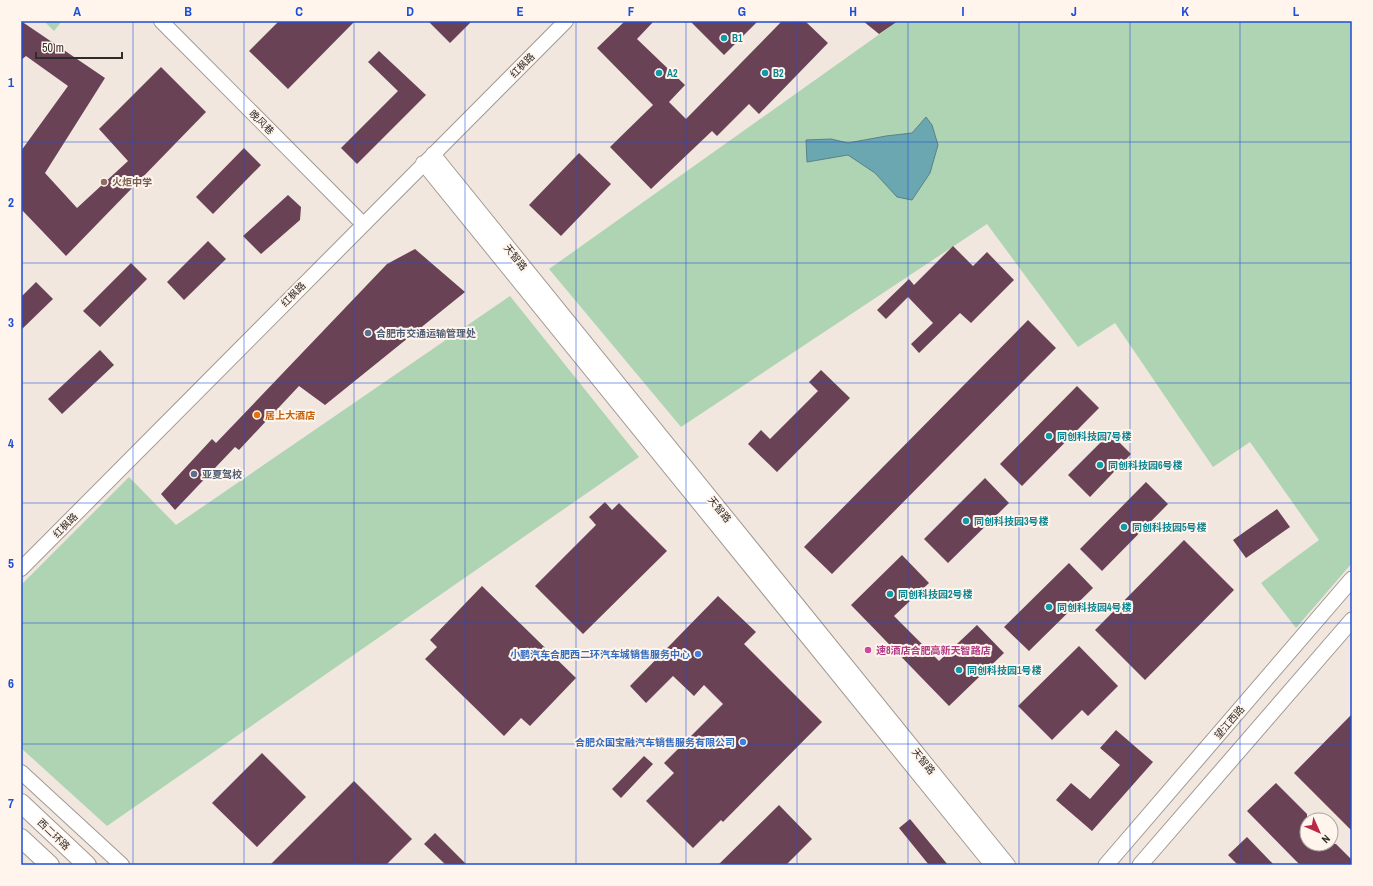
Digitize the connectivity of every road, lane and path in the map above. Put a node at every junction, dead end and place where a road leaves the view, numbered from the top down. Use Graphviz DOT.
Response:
graph roads {
  1 [pos="161,21"];
  2 [pos="566,21"];
  3 [pos="428,158"];
  4 [pos="363,224"];
  5 [pos="21,569"];
  6 [pos="1352,579"];
  7 [pos="1352,620"];
  8 [pos="21,772"];
  9 [pos="21,803"];
  10 [pos="21,838"];
  11 [pos="50,865"];
  12 [pos="87,865"];
  13 [pos="122,865"];
  14 [pos="992,865"];
  15 [pos="1008,865"];
  16 [pos="1106,865"];
  17 [pos="1140,865"];
  1 -- 4 [label="street, 晚风巷"];
  2 -- 3 [label="street, 红枫路"];
  3 -- 4 [label="street, 红枫路"];
  3 -- 14 [label="street, 天智路"];
  3 -- 15 [label="street, 天智路"];
  4 -- 5 [label="street, 红枫路"];
  6 -- 16 [label="main road, 望江西路"];
  7 -- 17 [label="main road"];
  8 -- 13 [label="street"];
  9 -- 12 [label="highway, 西二环路"];
  10 -- 11 [label="highway"];
}
